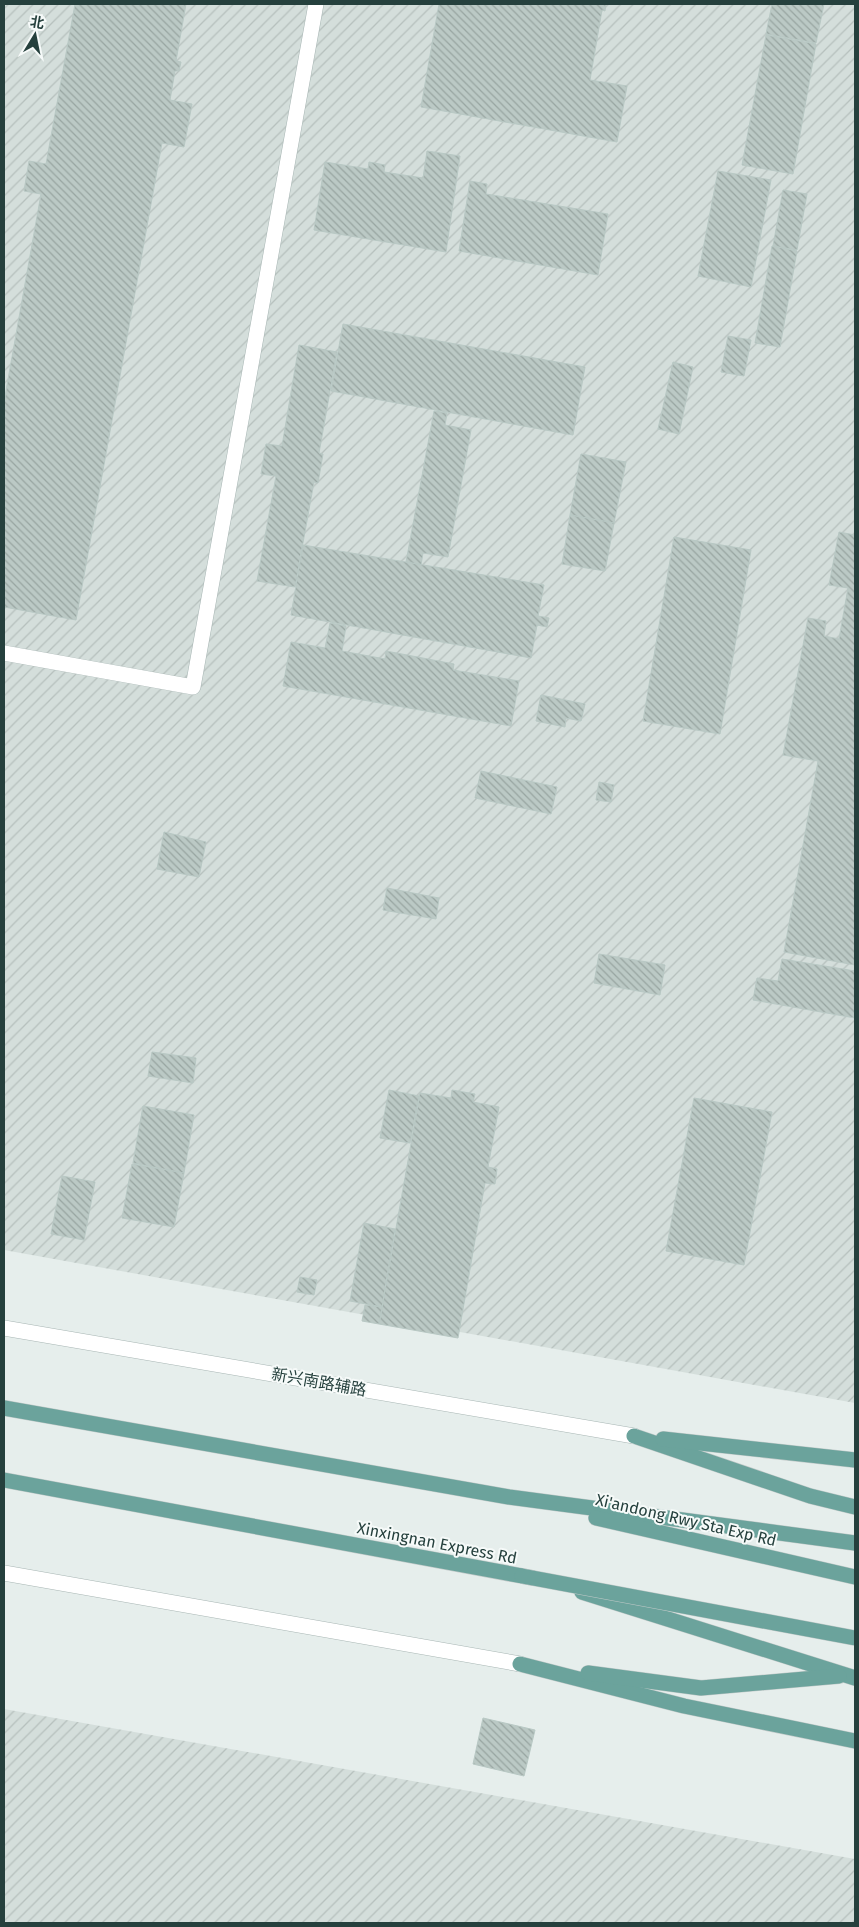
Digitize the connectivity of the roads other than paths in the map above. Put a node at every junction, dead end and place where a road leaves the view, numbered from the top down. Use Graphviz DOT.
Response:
graph roads {
  1 [pos="316,4"];
  2 [pos="4,654"];
  3 [pos="4,1328"];
  4 [pos="4,1408"];
  5 [pos="634,1436"];
  6 [pos="855,1460"];
  7 [pos="4,1480"];
  8 [pos="509,1498"];
  9 [pos="855,1507"];
  10 [pos="855,1543"];
  11 [pos="4,1573"];
  12 [pos="522,1576"];
  13 [pos="855,1577"];
  14 [pos="855,1638"];
  15 [pos="520,1664"];
  16 [pos="850,1677"];
  17 [pos="855,1741"];
  1 -- 2 [label="street"];
  3 -- 5 [label="street, 新兴南路辅路"];
  4 -- 8 [label="main road"];
  5 -- 6 [label="main road"];
  5 -- 9 [label="main road"];
  7 -- 12 [label="main road, Xinxingnan Express Rd"];
  8 -- 10 [label="main road"];
  8 -- 13 [label="main road, Xi'andong Rwy Sta Exp Rd"];
  11 -- 15 [label="street"];
  12 -- 14 [label="main road, bridge"];
  12 -- 16 [label="main road, Xinxingnan Express Rd"];
  15 -- 16 [label="main road"];
  15 -- 17 [label="main road"];
}
